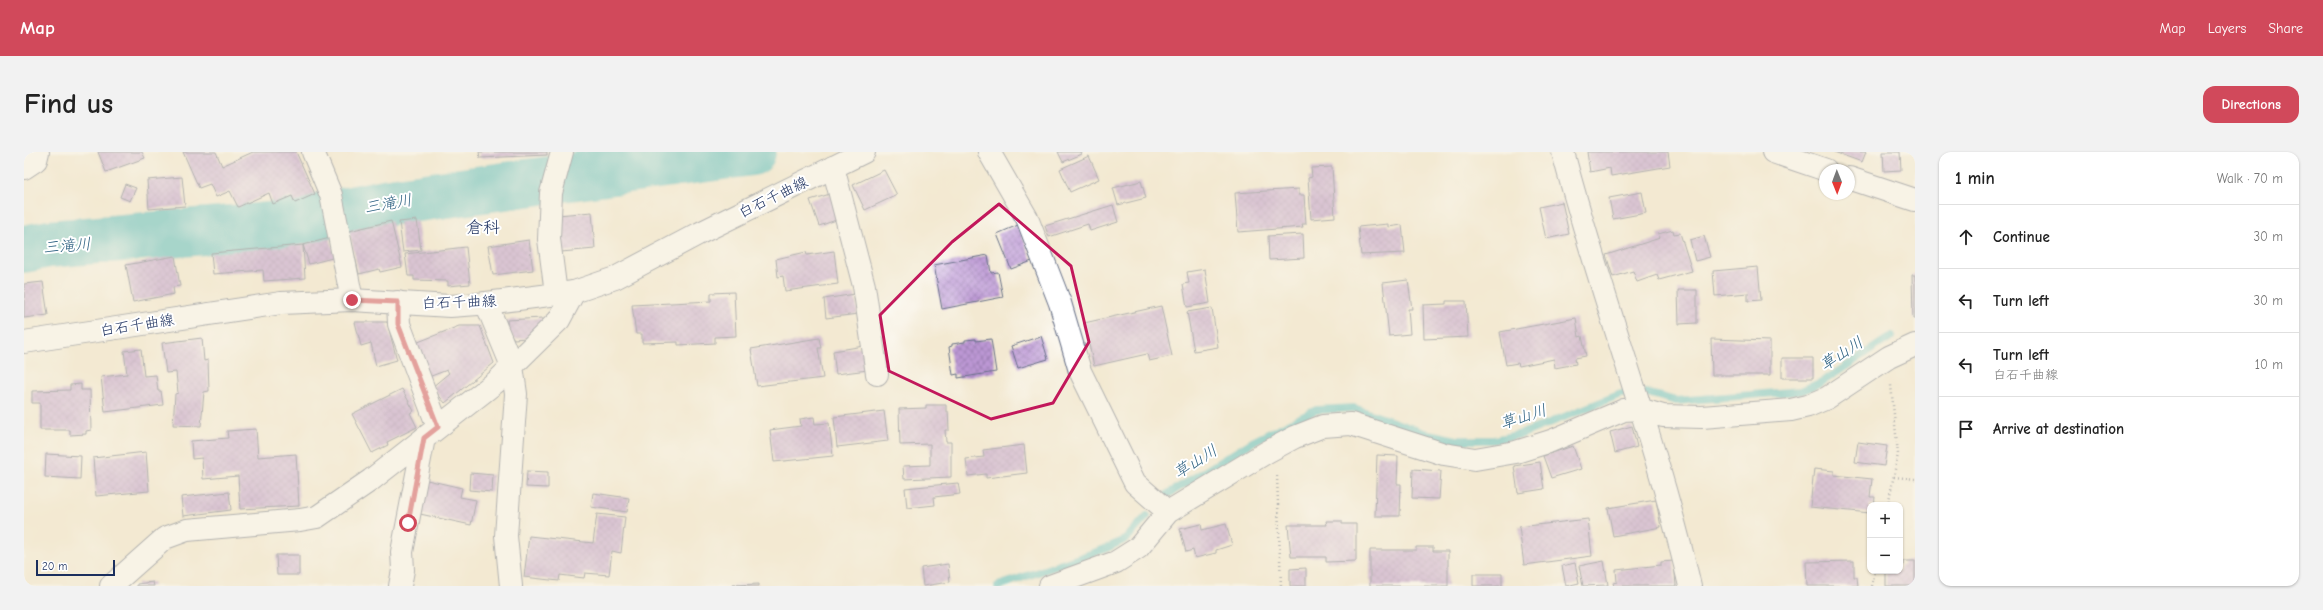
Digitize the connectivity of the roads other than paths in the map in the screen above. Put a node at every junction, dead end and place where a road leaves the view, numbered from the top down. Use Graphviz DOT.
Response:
graph roads {
  1 [pos="38,152"];
  2 [pos="312,152"];
  3 [pos="864,152"];
  4 [pos="989,152"];
  5 [pos="1563,152"];
  6 [pos="1773,152"];
  7 [pos="562,154"];
  8 [pos="833,167"];
  9 [pos="24,168"];
  10 [pos="1819,168"];
  11 [pos="1855,180"];
  12 [pos="1915,200"];
  13 [pos="565,293"];
  14 [pos="352,300"];
  15 [pos="398,302"];
  16 [pos="486,303"];
  17 [pos="24,342"];
  18 [pos="1915,345"];
  19 [pos="512,366"];
  20 [pos="877,374"];
  21 [pos="1636,399"];
  22 [pos="431,432"];
  23 [pos="1168,512"];
  24 [pos="1059,584"];
  25 [pos="114,585"];
  26 [pos="400,586"];
  27 [pos="511,586"];
  28 [pos="1690,586"];
  1 -- 9 [label="street"];
  2 -- 14 [label="street"];
  3 -- 8 [label="street, 白石千曲線"];
  4 -- 23 [label="street"];
  5 -- 21 [label="street"];
  6 -- 10 [label="street"];
  7 -- 13 [label="street"];
  8 -- 13 [label="street, 白石千曲線"];
  8 -- 20 [label="street"];
  11 -- 12 [label="street"];
  13 -- 16 [label="street, 白石千曲線"];
  13 -- 19 [label="street"];
  14 -- 15 [label="street, 白石千曲線"];
  14 -- 17 [label="street, 白石千曲線"];
  15 -- 16 [label="street, 白石千曲線"];
  15 -- 22 [label="street"];
  16 -- 19 [label="street"];
  18 -- 21 [label="street"];
  19 -- 22 [label="street"];
  19 -- 27 [label="street"];
  21 -- 23 [label="street"];
  21 -- 28 [label="street"];
  22 -- 25 [label="street"];
  22 -- 26 [label="street"];
  23 -- 24 [label="street"];
}
